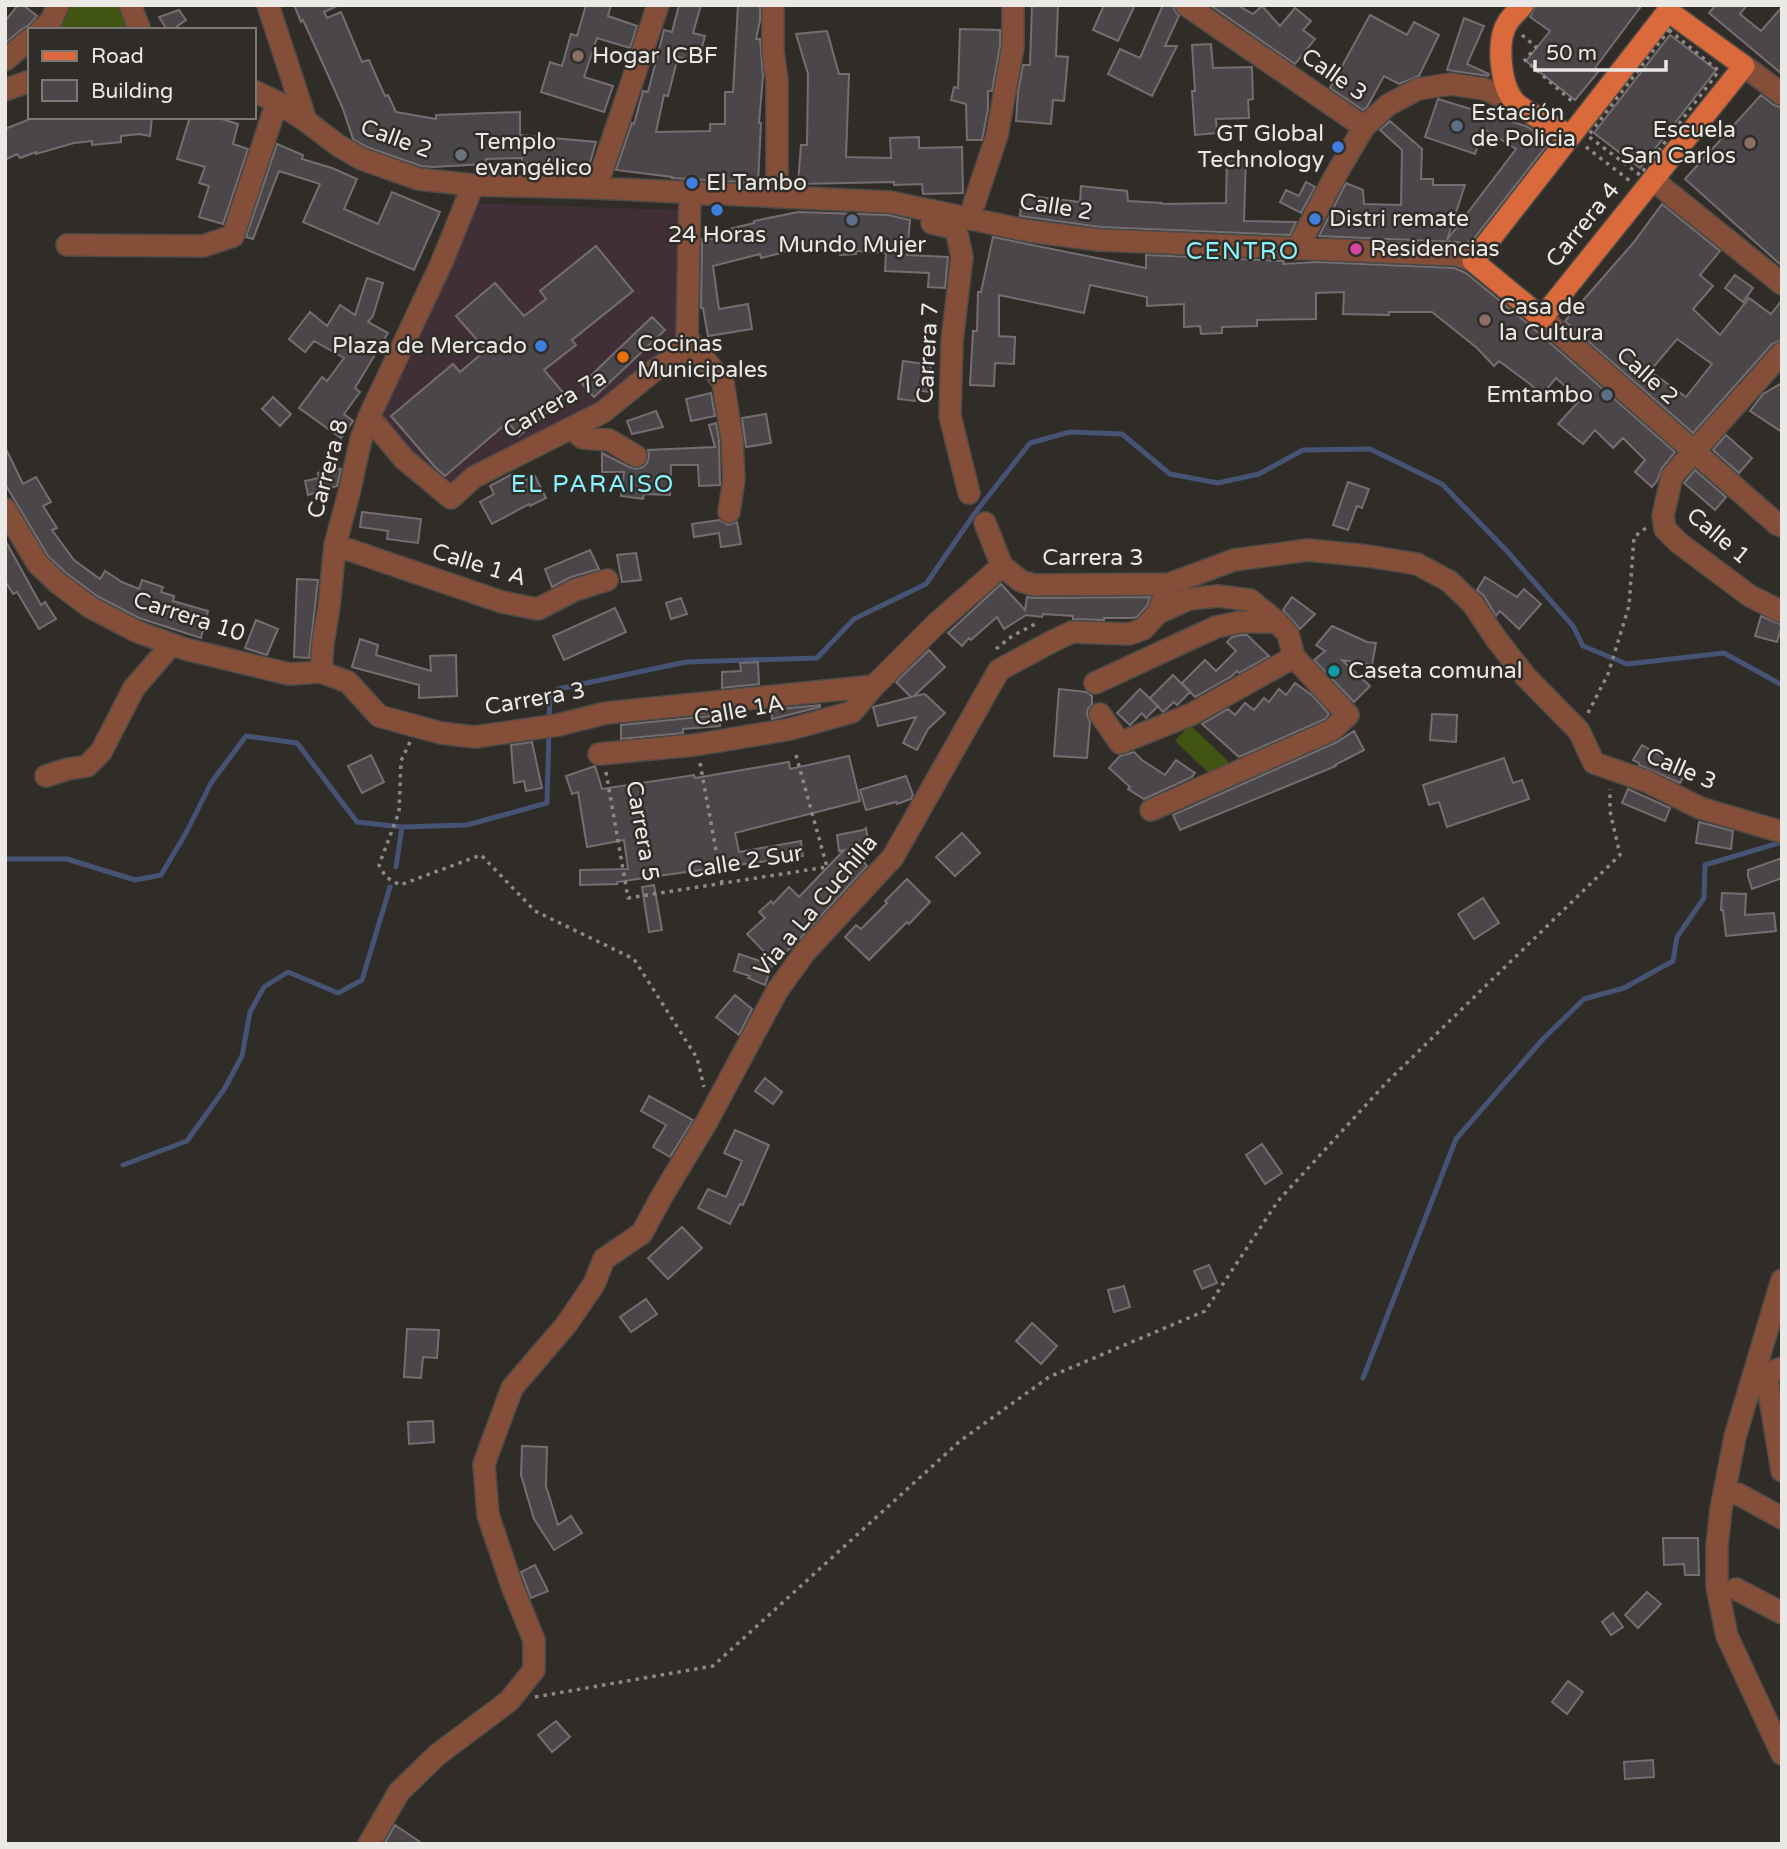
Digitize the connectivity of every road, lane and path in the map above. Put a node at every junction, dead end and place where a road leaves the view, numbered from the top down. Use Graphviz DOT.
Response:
graph roads {
  1 [pos="58,5"];
  2 [pos="130,5"];
  3 [pos="268,5"];
  4 [pos="658,5"];
  5 [pos="774,5"];
  6 [pos="1013,5"];
  7 [pos="1186,5"];
  8 [pos="1523,5"];
  9 [pos="1670,8"];
  10 [pos="43,28"];
  11 [pos="139,28"];
  12 [pos="28,41"];
  13 [pos="1536,47"];
  14 [pos="5,60"];
  15 [pos="1744,66"];
  16 [pos="28,82"];
  17 [pos="5,90"];
  18 [pos="256,92"];
  19 [pos="1782,94"];
  20 [pos="1573,101"];
  21 [pos="277,102"];
  22 [pos="1514,102"];
  23 [pos="306,121"];
  24 [pos="1364,127"];
  25 [pos="1570,136"];
  26 [pos="1612,154"];
  27 [pos="1606,163"];
  28 [pos="473,185"];
  29 [pos="1648,186"];
  30 [pos="596,188"];
  31 [pos="690,193"];
  32 [pos="777,197"];
  33 [pos="974,204"];
  34 [pos="912,206"];
  35 [pos="956,229"];
  36 [pos="989,233"];
  37 [pos="67,245"];
  38 [pos="1297,249"];
  39 [pos="1473,261"];
  40 [pos="1782,284"];
  41 [pos="1542,317"];
  42 [pos="687,338"];
  43 [pos="1782,353"];
  44 [pos="369,417"];
  45 [pos="573,429"];
  46 [pos="1693,452"];
  47 [pos="636,456"];
  48 [pos="970,493"];
  49 [pos="5,509"];
  50 [pos="729,512"];
  51 [pos="1663,516"];
  52 [pos="985,523"];
  53 [pos="1779,525"];
  54 [pos="335,545"];
  55 [pos="1002,566"];
  56 [pos="607,580"];
  57 [pos="1169,584"];
  58 [pos="1782,612"];
  59 [pos="1158,613"];
  60 [pos="1277,622"];
  61 [pos="172,644"];
  62 [pos="1294,657"];
  63 [pos="321,672"];
  64 [pos="1096,683"];
  65 [pos="874,686"];
  66 [pos="1100,713"];
  67 [pos="417,728"];
  68 [pos="1579,731"];
  69 [pos="796,755"];
  70 [pos="699,761"];
  71 [pos="602,763"];
  72 [pos="1610,769"];
  73 [pos="46,776"];
  74 [pos="1151,810"];
  75 [pos="1777,830"];
  76 [pos="722,883"];
  77 [pos="628,898"];
  78 [pos="706,1123"];
  79 [pos="1782,1280"];
  80 [pos="1782,1368"];
  81 [pos="1782,1471"];
  82 [pos="1738,1494"];
  83 [pos="1782,1518"];
  84 [pos="1736,1590"];
  85 [pos="1782,1613"];
  86 [pos="509,1701"];
  87 [pos="1782,1754"];
  88 [pos="369,1844"];
  1 -- 10 [label="street"];
  2 -- 11 [label="street"];
  3 -- 23 [label="street"];
  4 -- 30 [label="street"];
  5 -- 32 [label="street"];
  6 -- 33 [label="street"];
  7 -- 24 [label="street, Calle 3"];
  8 -- 22 [label="main road"];
  9 -- 15 [label="main road"];
  9 -- 25 [label="main road"];
  12 -- 14 [label="street"];
  13 -- 20 [label="path"];
  15 -- 19 [label="street"];
  15 -- 29 [label="main road, Carrera 4"];
  16 -- 17 [label="street"];
  18 -- 21 [label="street, Calle 2"];
  21 -- 23 [label="street, Calle 2"];
  21 -- 37 [label="street"];
  22 -- 24 [label="street, Calle 3"];
  22 -- 25 [label="main road, Calle 3"];
  23 -- 28 [label="street, Calle 2"];
  24 -- 38 [label="street"];
  25 -- 27 [label="path"];
  25 -- 39 [label="main road"];
  26 -- 26 [label="path"];
  26 -- 27 [label="path"];
  27 -- 29 [label="path"];
  28 -- 30 [label="street, Calle 2"];
  28 -- 44 [label="street, Carrera 8"];
  29 -- 40 [label="street"];
  29 -- 41 [label="main road, Carrera 4"];
  30 -- 31 [label="street, Calle 2"];
  31 -- 32 [label="street, Calle 2"];
  31 -- 42 [label="street"];
  32 -- 34 [label="street, Calle 2"];
  34 -- 35 [label="street"];
  34 -- 38 [label="street, Calle 2"];
  35 -- 36 [label="street"];
  35 -- 48 [label="street, Carrera 7"];
  38 -- 39 [label="street, Calle 2"];
  39 -- 41 [label="main road, Calle 2"];
  41 -- 46 [label="street, Calle 2"];
  42 -- 45 [label="street, Carrera 7a"];
  42 -- 50 [label="street"];
  43 -- 46 [label="street"];
  44 -- 45 [label="street, Carrera 7a"];
  44 -- 54 [label="street, Carrera 8"];
  45 -- 47 [label="street"];
  46 -- 51 [label="street"];
  46 -- 53 [label="street, Calle 2"];
  49 -- 61 [label="street, Carrera 10"];
  51 -- 58 [label="street, Calle 1"];
  51 -- 68 [label="path"];
  52 -- 55 [label="street"];
  54 -- 56 [label="street, Calle 1 A"];
  54 -- 63 [label="street, Carrera 8"];
  55 -- 57 [label="street, Carrera 3"];
  55 -- 65 [label="street"];
  57 -- 59 [label="street"];
  57 -- 68 [label="street, Carrera 3"];
  59 -- 60 [label="street"];
  59 -- 78 [label="street, Via a La Cuchilla"];
  60 -- 62 [label="street"];
  60 -- 64 [label="street"];
  61 -- 63 [label="street, Carrera 10"];
  61 -- 73 [label="street"];
  62 -- 66 [label="street"];
  62 -- 74 [label="street"];
  63 -- 67 [label="street"];
  65 -- 67 [label="street, Carrera 3"];
  65 -- 71 [label="street, Calle 1A"];
  67 -- 78 [label="path"];
  68 -- 72 [label="street, Calle 3"];
  69 -- 76 [label="path, Calle 2 Sur"];
  70 -- 76 [label="path"];
  71 -- 77 [label="path, Carrera 5"];
  72 -- 75 [label="street, Calle 3"];
  72 -- 86 [label="path"];
  76 -- 77 [label="path, Calle 2 Sur"];
  78 -- 86 [label="street, Via a La Cuchilla"];
  79 -- 87 [label="street"];
  80 -- 81 [label="street"];
  82 -- 83 [label="street"];
  84 -- 85 [label="street"];
  86 -- 88 [label="street"];
}
